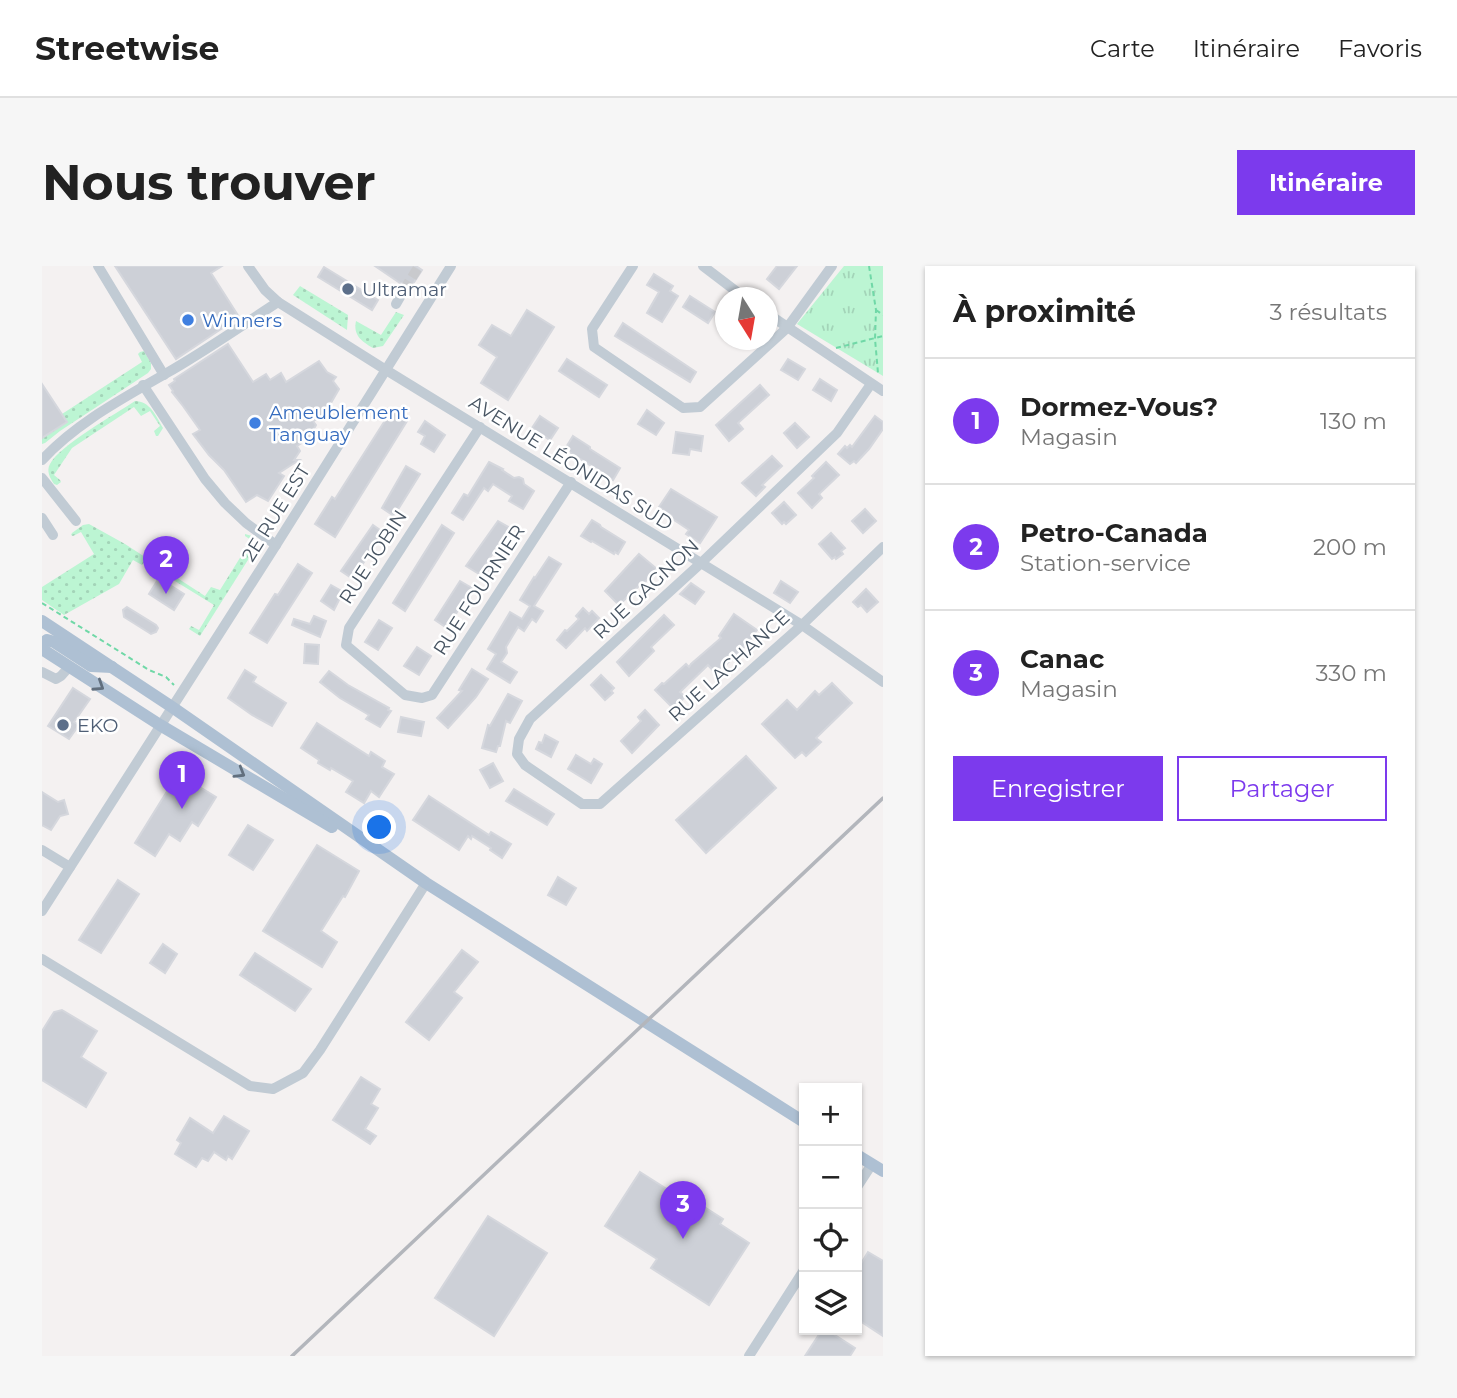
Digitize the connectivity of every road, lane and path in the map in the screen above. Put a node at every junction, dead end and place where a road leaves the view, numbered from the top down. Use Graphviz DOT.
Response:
graph roads {
  1 [pos="98,266"];
  2 [pos="248,266"];
  3 [pos="451,266"];
  4 [pos="633,266"];
  5 [pos="703,266"];
  6 [pos="832,266"];
  7 [pos="869,266"];
  8 [pos="731,287"];
  9 [pos="404,290"];
  10 [pos="278,302"];
  11 [pos="396,304"];
  12 [pos="876,310"];
  13 [pos="883,315"];
  14 [pos="778,321"];
  15 [pos="787,328"];
  16 [pos="883,336"];
  17 [pos="875,339"];
  18 [pos="822,351"];
  19 [pos="386,370"];
  20 [pos="164,375"];
  21 [pos="143,385"];
  22 [pos="878,388"];
  23 [pos="480,426"];
  24 [pos="42,460"];
  25 [pos="42,478"];
  26 [pos="571,482"];
  27 [pos="42,518"];
  28 [pos="76,521"];
  29 [pos="53,535"];
  30 [pos="276,545"];
  31 [pos="883,547"];
  32 [pos="700,564"];
  33 [pos="42,603"];
  34 [pos="42,621"];
  35 [pos="802,625"];
  36 [pos="42,644"];
  37 [pos="42,649"];
  38 [pos="69,667"];
  39 [pos="112,667"];
  40 [pos="42,672"];
  41 [pos="883,682"];
  42 [pos="183,691"];
  43 [pos="405,695"];
  44 [pos="172,707"];
  45 [pos="160,725"];
  46 [pos="592,805"];
  47 [pos="42,850"];
  48 [pos="70,867"];
  49 [pos="423,881"];
  50 [pos="42,911"];
  51 [pos="42,959"];
  52 [pos="799,1119"];
  53 [pos="862,1158"];
  54 [pos="877,1168"];
  55 [pos="862,1182"];
  56 [pos="803,1272"];
  57 [pos="749,1356"];
  1 -- 20 [label="street"];
  2 -- 10 [label="street, AVENUE LÉONIDAS SUD"];
  3 -- 19 [label="street, 2E RUE EST"];
  4 -- 15 [label="street"];
  5 -- 8 [label="street"];
  6 -- 15 [label="street"];
  7 -- 12 [label="path"];
  9 -- 11 [label="street"];
  10 -- 19 [label="street, AVENUE LÉONIDAS SUD"];
  10 -- 20 [label="street"];
  12 -- 13 [label="path"];
  12 -- 17 [label="path"];
  14 -- 15 [label="street"];
  15 -- 18 [label="street"];
  16 -- 17 [label="path"];
  17 -- 18 [label="path"];
  17 -- 22 [label="path"];
  18 -- 22 [label="street"];
  19 -- 23 [label="street, AVENUE LÉONIDAS SUD"];
  19 -- 30 [label="street, 2E RUE EST"];
  20 -- 21 [label="street"];
  21 -- 24 [label="street"];
  21 -- 30 [label="street"];
  22 -- 32 [label="street, RUE GAGNON"];
  23 -- 26 [label="street, AVENUE LÉONIDAS SUD"];
  23 -- 43 [label="street, RUE JOBIN"];
  25 -- 28 [label="street"];
  26 -- 32 [label="street, AVENUE LÉONIDAS SUD"];
  26 -- 43 [label="street, RUE FOURNIER"];
  27 -- 29 [label="street"];
  30 -- 42 [label="street, 2E RUE EST"];
  31 -- 35 [label="street, RUE LACHANCE"];
  32 -- 35 [label="street, AVENUE LÉONIDAS SUD"];
  32 -- 46 [label="street, RUE GAGNON"];
  33 -- 42 [label="path"];
  34 -- 39 [label="main road"];
  35 -- 41 [label="street, AVENUE LÉONIDAS SUD"];
  35 -- 46 [label="street, RUE LACHANCE"];
  36 -- 39 [label="main road"];
  37 -- 38 [label="main road"];
  38 -- 40 [label="street"];
  38 -- 45 [label="main road, one-way"];
  39 -- 44 [label="main road"];
  42 -- 44 [label="street, 2E RUE EST"];
  44 -- 45 [label="street, 2E RUE EST"];
  44 -- 49 [label="main road"];
  45 -- 48 [label="street"];
  45 -- 49 [label="main road, one-way"];
  47 -- 48 [label="street"];
  48 -- 50 [label="street"];
  49 -- 51 [label="street"];
  49 -- 52 [label="main road"];
  53 -- 54 [label="main road"];
  54 -- 55 [label="street"];
  56 -- 57 [label="street"];
}
